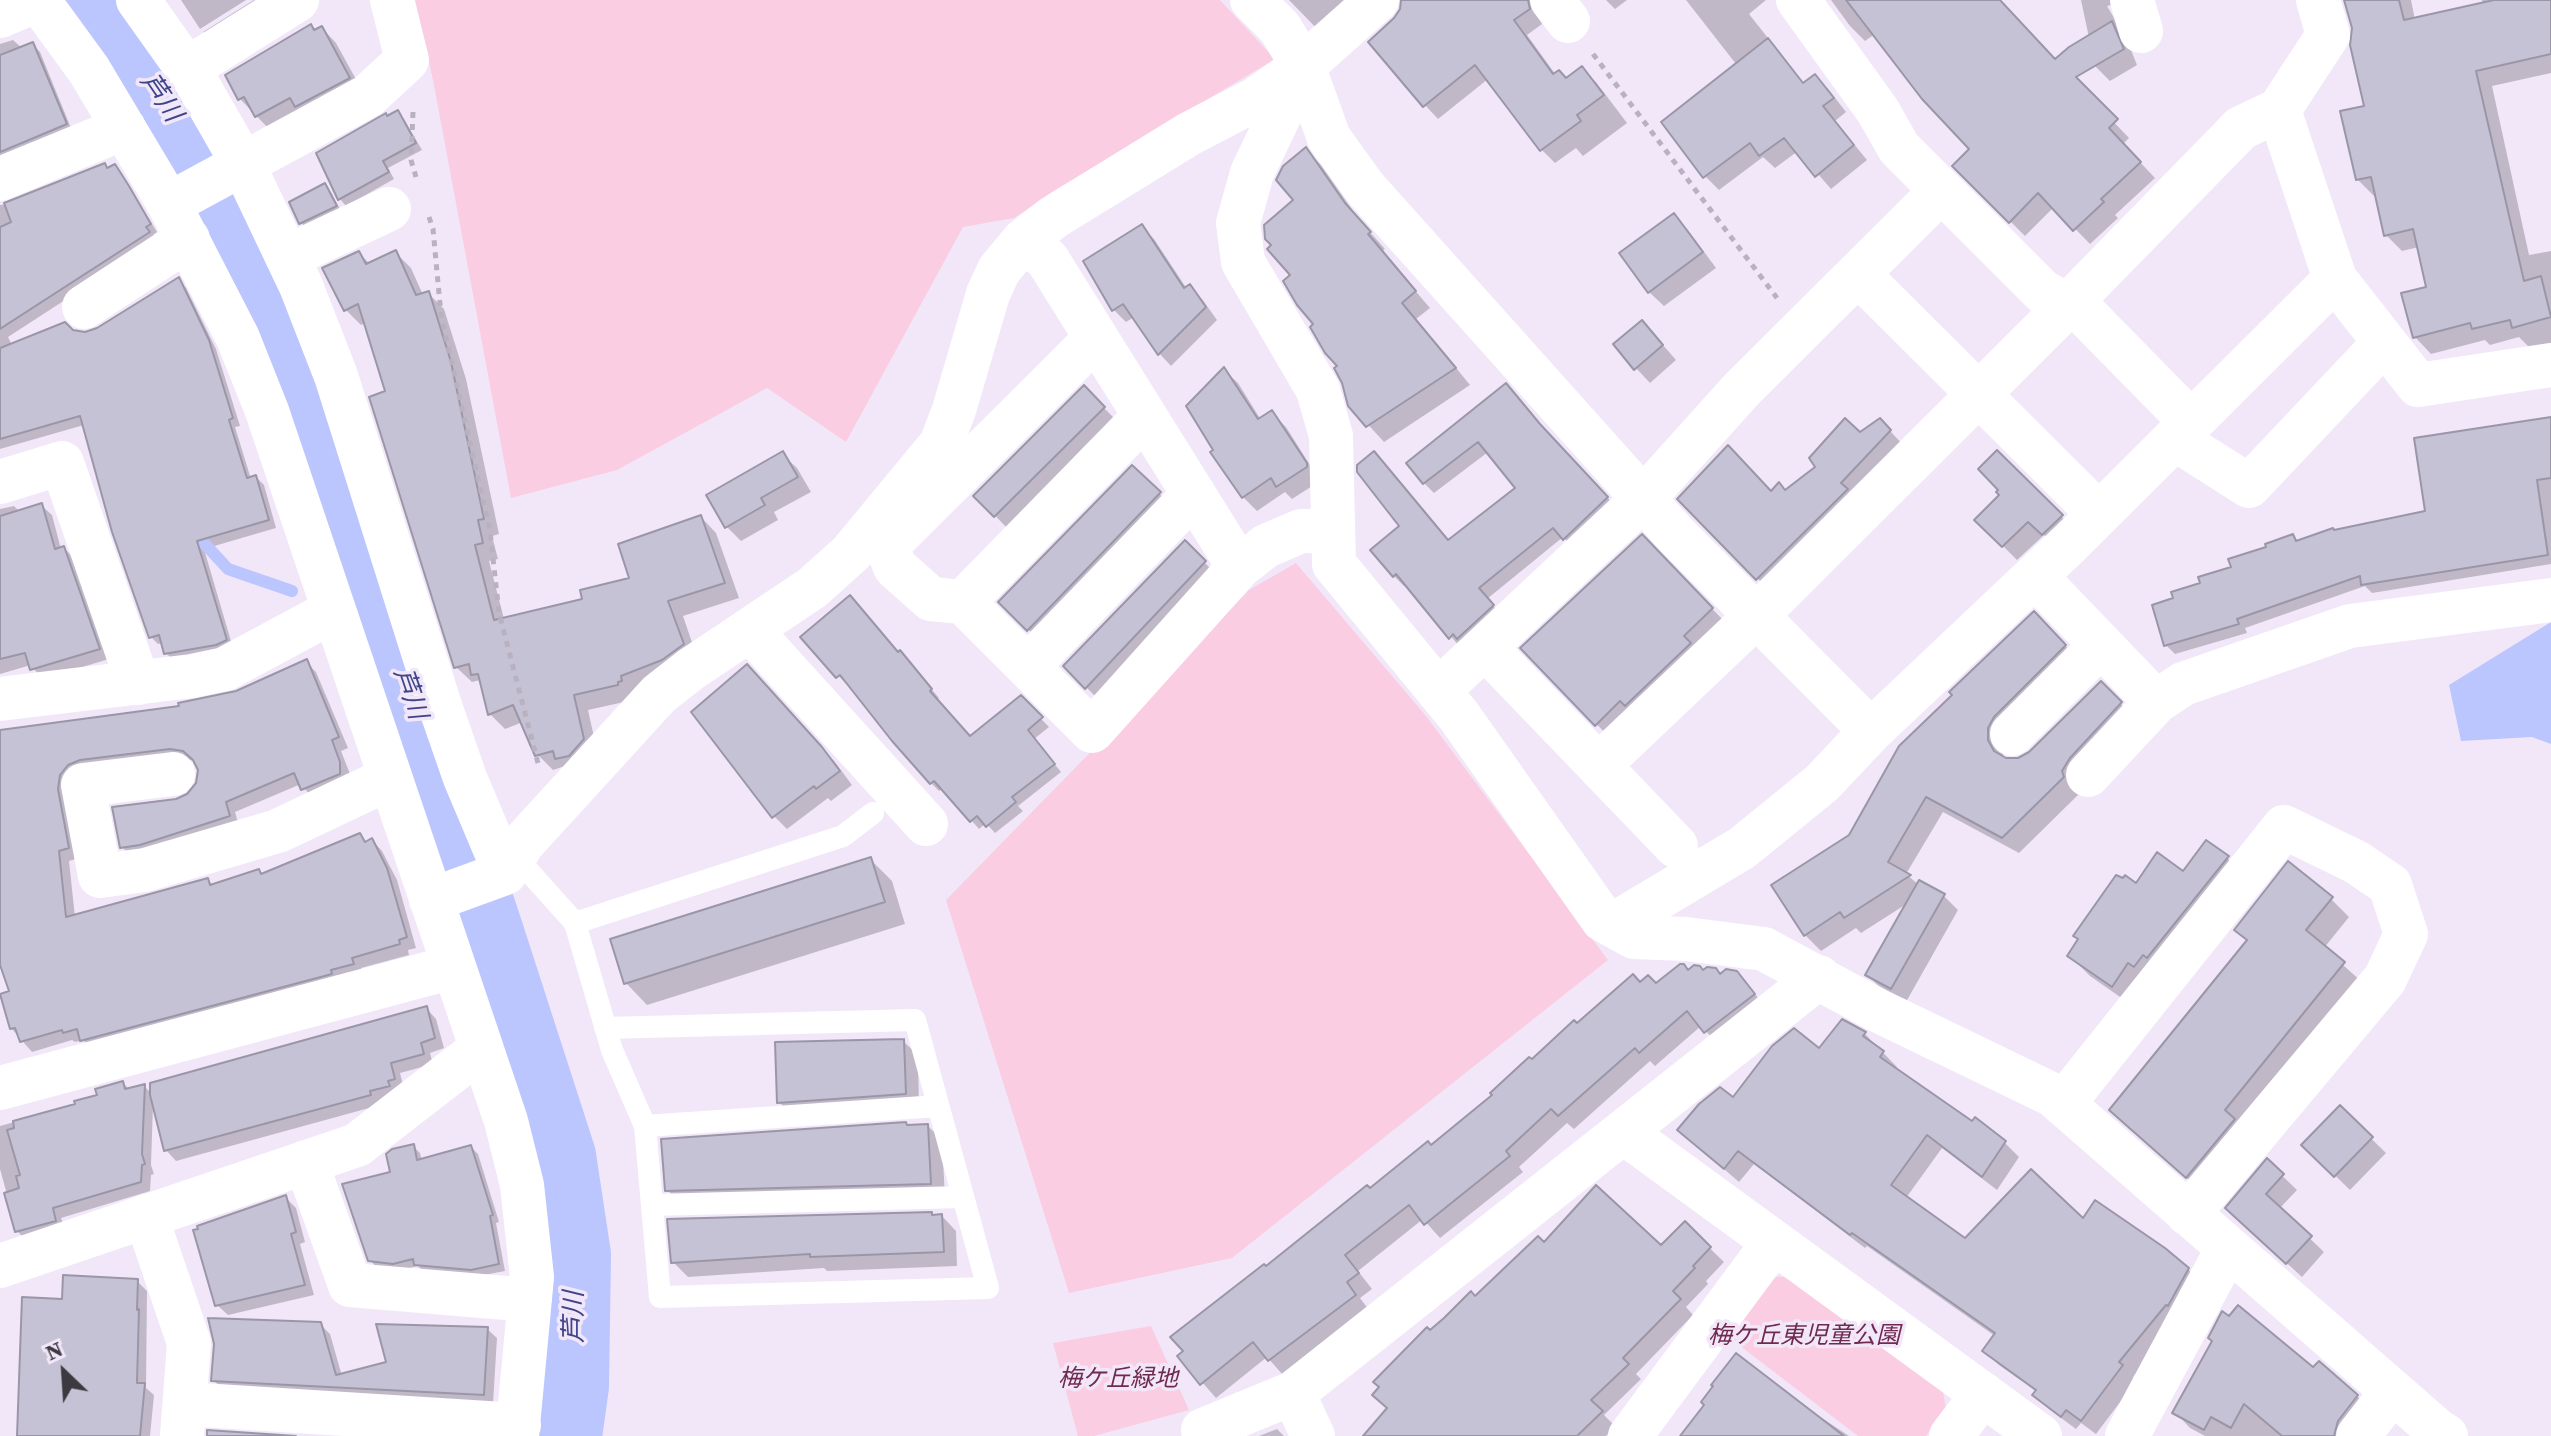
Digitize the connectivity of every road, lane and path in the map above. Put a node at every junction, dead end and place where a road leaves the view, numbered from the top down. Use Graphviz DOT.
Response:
graph roads {
  1 [pos="38,0"];
  2 [pos="138,0"];
  3 [pos="297,0"];
  4 [pos="392,0"];
  5 [pos="1252,0"];
  6 [pos="1377,0"];
  7 [pos="1798,0"];
  8 [pos="2318,0"];
  9 [pos="1560,11"];
  10 [pos="0,16"];
  11 [pos="407,60"];
  12 [pos="1303,66"];
  13 [pos="187,69"];
  14 [pos="2279,110"];
  15 [pos="124,128"];
  16 [pos="243,164"];
  17 [pos="0,179"];
  18 [pos="1941,191"];
  19 [pos="412,204"];
  20 [pos="178,221"];
  21 [pos="1023,241"];
  22 [pos="287,257"];
  23 [pos="1858,274"];
  24 [pos="2335,279"];
  25 [pos="2068,305"];
  26 [pos="84,307"];
  27 [pos="1801,330"];
  28 [pos="1096,338"];
  29 [pos="2384,343"];
  30 [pos="2551,365"];
  31 [pos="1978,394"];
  32 [pos="1145,416"];
  33 [pos="2183,431"];
  34 [pos="0,482"];
  35 [pos="1194,494"];
  36 [pos="1643,499"];
  37 [pos="2099,514"];
  38 [pos="1333,531"];
  39 [pos="1239,567"];
  40 [pos="2035,576"];
  41 [pos="2551,600"];
  42 [pos="963,602"];
  43 [pos="333,611"];
  44 [pos="1756,616"];
  45 [pos="750,630"];
  46 [pos="2100,646"];
  47 [pos="1499,662"];
  48 [pos="1028,666"];
  49 [pos="138,683"];
  50 [pos="1438,691"];
  51 [pos="0,699"];
  52 [pos="2156,702"];
  53 [pos="1871,731"];
  54 [pos="2012,734"];
  55 [pos="1599,765"];
  56 [pos="173,774"];
  57 [pos="2088,775"];
  58 [pos="390,778"];
  59 [pos="551,812"];
  60 [pos="873,813"];
  61 [pos="926,824"];
  62 [pos="1676,846"];
  63 [pos="510,864"];
  64 [pos="431,900"];
  65 [pos="575,923"];
  66 [pos="1613,925"];
  67 [pos="453,967"];
  68 [pos="1819,977"];
  69 [pos="605,1028"];
  70 [pos="481,1049"];
  71 [pos="0,1088"];
  72 [pos="2063,1104"];
  73 [pos="938,1106"];
  74 [pos="645,1126"];
  75 [pos="1623,1132"];
  76 [pos="306,1162"];
  77 [pos="963,1197"];
  78 [pos="652,1205"];
  79 [pos="2188,1214"];
  80 [pos="146,1216"];
  81 [pos="1774,1242"];
  82 [pos="2228,1248"];
  83 [pos="0,1266"];
  84 [pos="530,1300"];
  85 [pos="2392,1392"];
  86 [pos="1293,1393"];
  87 [pos="1983,1394"];
  88 [pos="184,1420"];
  89 [pos="1203,1430"];
  90 [pos="518,1431"];
  91 [pos="1313,1436"];
  92 [pos="1630,1436"];
  93 [pos="1951,1436"];
  94 [pos="2040,1436"];
  95 [pos="2127,1436"];
  96 [pos="2358,1436"];
  97 [pos="2446,1436"];
  1 -- 10 [label="street"];
  1 -- 15 [label="street"];
  2 -- 13 [label="street"];
  3 -- 13 [label="street"];
  4 -- 11 [label="street"];
  5 -- 12 [label="street"];
  6 -- 12 [label="street"];
  7 -- 18 [label="street"];
  8 -- 14 [label="street"];
  9 -- 27 [label="path"];
  11 -- 16 [label="street"];
  11 -- 19 [label="path"];
  12 -- 21 [label="street"];
  12 -- 36 [label="street"];
  12 -- 38 [label="street"];
  13 -- 16 [label="street"];
  14 -- 24 [label="street"];
  14 -- 25 [label="street"];
  15 -- 17 [label="street"];
  15 -- 20 [label="street"];
  16 -- 20 [label="street"];
  16 -- 22 [label="street"];
  18 -- 23 [label="street"];
  18 -- 25 [label="street"];
  19 -- 22 [label="street"];
  19 -- 59 [label="path"];
  20 -- 26 [label="street"];
  20 -- 43 [label="street"];
  21 -- 28 [label="street"];
  21 -- 45 [label="street"];
  22 -- 63 [label="street"];
  23 -- 27 [label="street"];
  23 -- 31 [label="street"];
  24 -- 29 [label="street"];
  24 -- 33 [label="street"];
  25 -- 31 [label="street"];
  25 -- 33 [label="street"];
  27 -- 36 [label="street"];
  28 -- 32 [label="street"];
  28 -- 42 [label="street"];
  29 -- 30 [label="street"];
  29 -- 33 [label="street"];
  31 -- 37 [label="street"];
  31 -- 44 [label="street"];
  32 -- 35 [label="street"];
  32 -- 42 [label="street"];
  33 -- 37 [label="street"];
  34 -- 49 [label="street"];
  35 -- 39 [label="street"];
  35 -- 48 [label="street"];
  36 -- 44 [label="street"];
  36 -- 50 [label="street"];
  37 -- 40 [label="street"];
  38 -- 39 [label="street"];
  38 -- 50 [label="street"];
  39 -- 48 [label="street"];
  40 -- 46 [label="street"];
  40 -- 53 [label="street"];
  41 -- 52 [label="street"];
  42 -- 48 [label="street"];
  43 -- 49 [label="street"];
  43 -- 58 [label="street"];
  44 -- 53 [label="street"];
  44 -- 55 [label="street"];
  45 -- 59 [label="street"];
  45 -- 61 [label="street"];
  46 -- 52 [label="street"];
  46 -- 54 [label="street"];
  47 -- 55 [label="street"];
  49 -- 51 [label="street"];
  50 -- 66 [label="street"];
  52 -- 57 [label="street"];
  53 -- 66 [label="street"];
  55 -- 62 [label="street"];
  56 -- 58 [label="street"];
  58 -- 64 [label="street"];
  59 -- 63 [label="street"];
  60 -- 65 [label="lane"];
  63 -- 64 [label="street"];
  63 -- 65 [label="lane"];
  64 -- 67 [label="street"];
  65 -- 69 [label="lane"];
  66 -- 68 [label="street"];
  67 -- 70 [label="street"];
  67 -- 71 [label="street"];
  68 -- 72 [label="street"];
  68 -- 75 [label="street"];
  69 -- 73 [label="lane"];
  69 -- 74 [label="lane"];
  70 -- 76 [label="street"];
  70 -- 84 [label="street"];
  72 -- 79 [label="street"];
  72 -- 79 [label="street"];
  73 -- 74 [label="lane"];
  73 -- 77 [label="lane"];
  74 -- 78 [label="lane"];
  75 -- 81 [label="street"];
  75 -- 86 [label="street"];
  76 -- 80 [label="street"];
  76 -- 84 [label="street"];
  77 -- 78 [label="lane"];
  77 -- 78 [label="lane"];
  79 -- 82 [label="street"];
  80 -- 83 [label="street"];
  80 -- 88 [label="street"];
  81 -- 87 [label="street"];
  81 -- 92 [label="street"];
  82 -- 85 [label="street"];
  82 -- 95 [label="street"];
  84 -- 90 [label="street"];
  85 -- 96 [label="street"];
  85 -- 97 [label="street"];
  86 -- 89 [label="street"];
  86 -- 91 [label="street"];
  87 -- 93 [label="street"];
  87 -- 94 [label="street"];
  88 -- 90 [label="street"];
}
